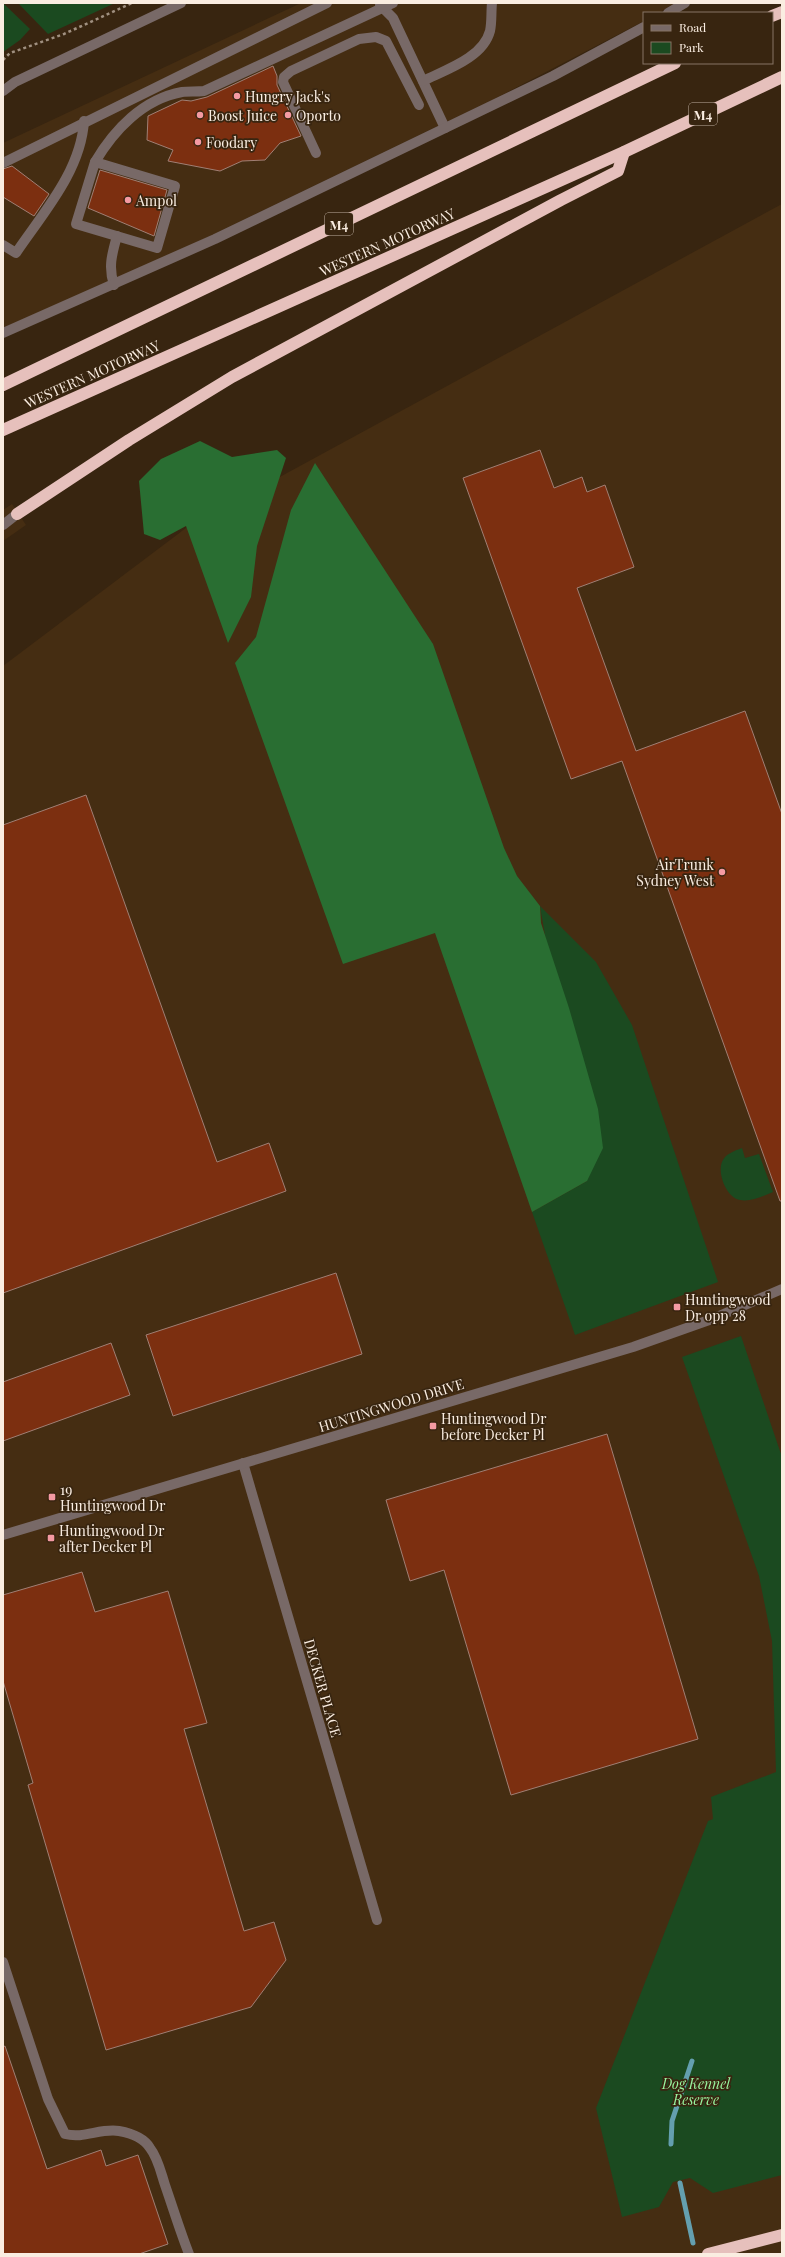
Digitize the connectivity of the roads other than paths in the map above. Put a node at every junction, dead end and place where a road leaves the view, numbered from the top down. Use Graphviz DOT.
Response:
graph roads {
  1 [pos="182,3"];
  2 [pos="327,3"];
  3 [pos="393,3"];
  4 [pos="492,3"];
  5 [pos="685,3"];
  6 [pos="380,6"];
  7 [pos="670,12"];
  8 [pos="643,28"];
  9 [pos="673,64"];
  10 [pos="782,77"];
  11 [pos="423,81"];
  12 [pos="3,91"];
  13 [pos="419,105"];
  14 [pos="84,121"];
  15 [pos="445,128"];
  16 [pos="624,152"];
  17 [pos="316,153"];
  18 [pos="95,162"];
  19 [pos="3,163"];
  20 [pos="117,236"];
  21 [pos="3,245"];
  22 [pos="114,285"];
  23 [pos="3,332"];
  24 [pos="3,385"];
  25 [pos="3,430"];
  26 [pos="17,514"];
  27 [pos="3,521"];
  28 [pos="3,525"];
  29 [pos="782,1289"];
  30 [pos="243,1463"];
  31 [pos="3,1535"];
  32 [pos="377,1920"];
  33 [pos="3,1962"];
  34 [pos="782,2234"];
  35 [pos="189,2254"];
  36 [pos="708,2254"];
  1 -- 12 [label="street"];
  2 -- 14 [label="street"];
  3 -- 6 [label="street"];
  4 -- 11 [label="street"];
  5 -- 7 [label="street"];
  6 -- 11 [label="street"];
  6 -- 18 [label="street"];
  8 -- 15 [label="street"];
  9 -- 24 [label="highway, WESTERN MOTORWAY / M4"];
  10 -- 16 [label="highway, WESTERN MOTORWAY / M4"];
  11 -- 15 [label="street"];
  13 -- 17 [label="street"];
  14 -- 19 [label="street"];
  14 -- 21 [label="street"];
  15 -- 22 [label="street"];
  16 -- 25 [label="highway, WESTERN MOTORWAY / M4"];
  16 -- 26 [label="highway"];
  18 -- 20 [label="street"];
  18 -- 20 [label="street"];
  20 -- 22 [label="street"];
  22 -- 23 [label="street"];
  26 -- 27 [label="street"];
  26 -- 28 [label="street"];
  29 -- 30 [label="street, HUNTINGWOOD DRIVE"];
  30 -- 31 [label="street, HUNTINGWOOD DRIVE"];
  30 -- 32 [label="street, DECKER PLACE"];
  33 -- 35 [label="street"];
  34 -- 36 [label="highway"];
}
